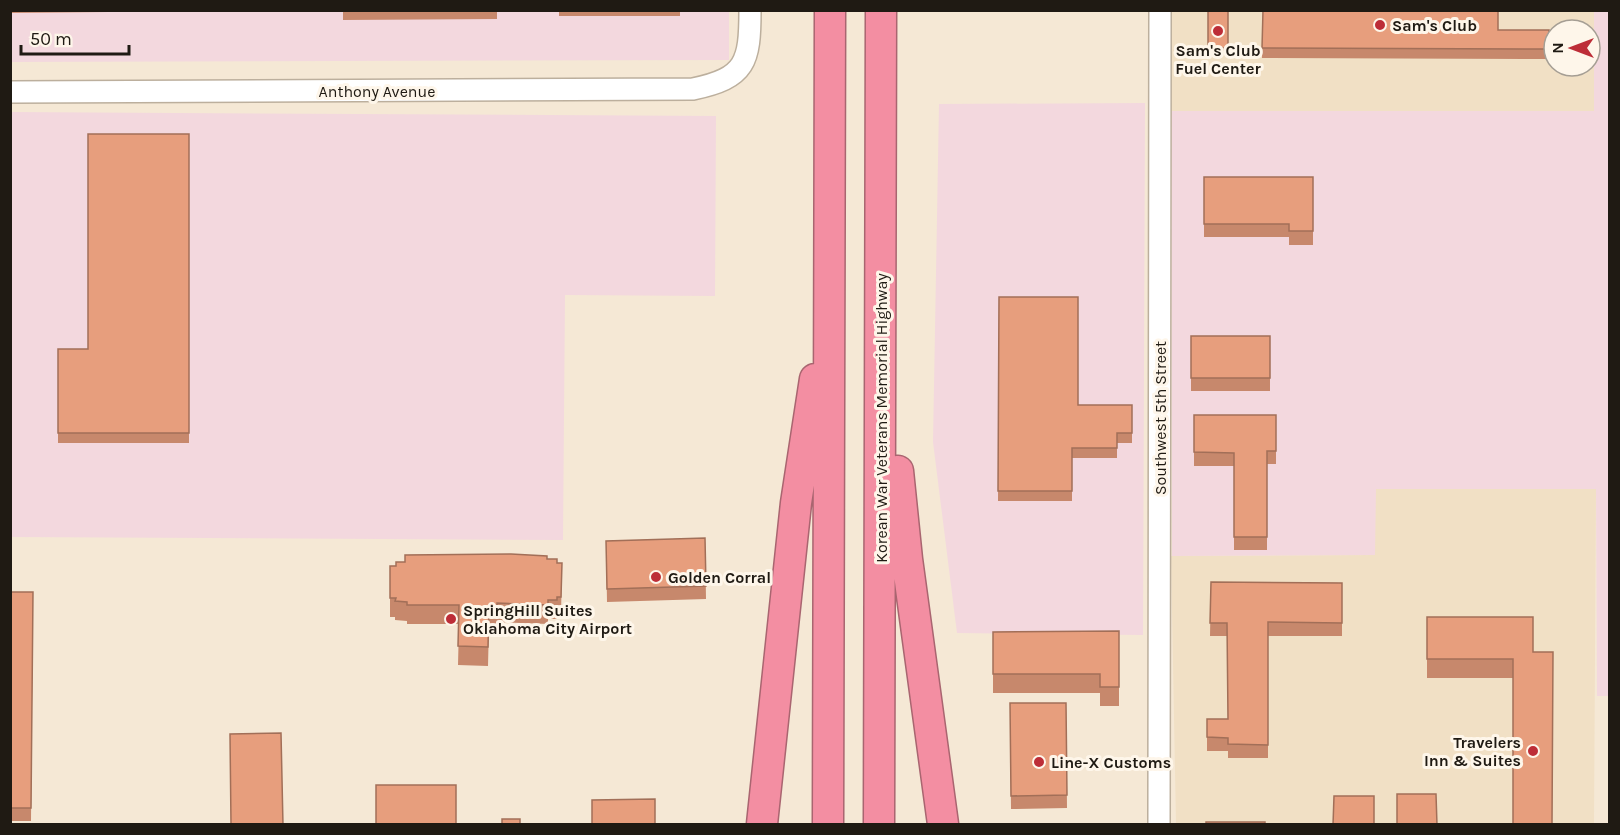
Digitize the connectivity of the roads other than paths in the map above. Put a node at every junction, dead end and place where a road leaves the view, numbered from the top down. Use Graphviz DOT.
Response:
graph roads {
  1 [pos="750,10"];
  2 [pos="830,10"];
  3 [pos="882,10"];
  4 [pos="1160,10"];
  5 [pos="10,92"];
  6 [pos="882,241"];
  7 [pos="830,288"];
  8 [pos="762,825"];
  9 [pos="828,825"];
  10 [pos="879,825"];
  11 [pos="943,825"];
  12 [pos="1159,825"];
  1 -- 5 [label="street, Anthony Avenue"];
  2 -- 7 [label="highway"];
  3 -- 6 [label="highway, Korean War Veterans Memorial Highway"];
  4 -- 12 [label="street, Southwest 5th Street"];
  6 -- 10 [label="highway, Korean War Veterans Memorial Highway"];
  6 -- 11 [label="highway"];
  7 -- 8 [label="highway"];
  7 -- 9 [label="highway"];
}
